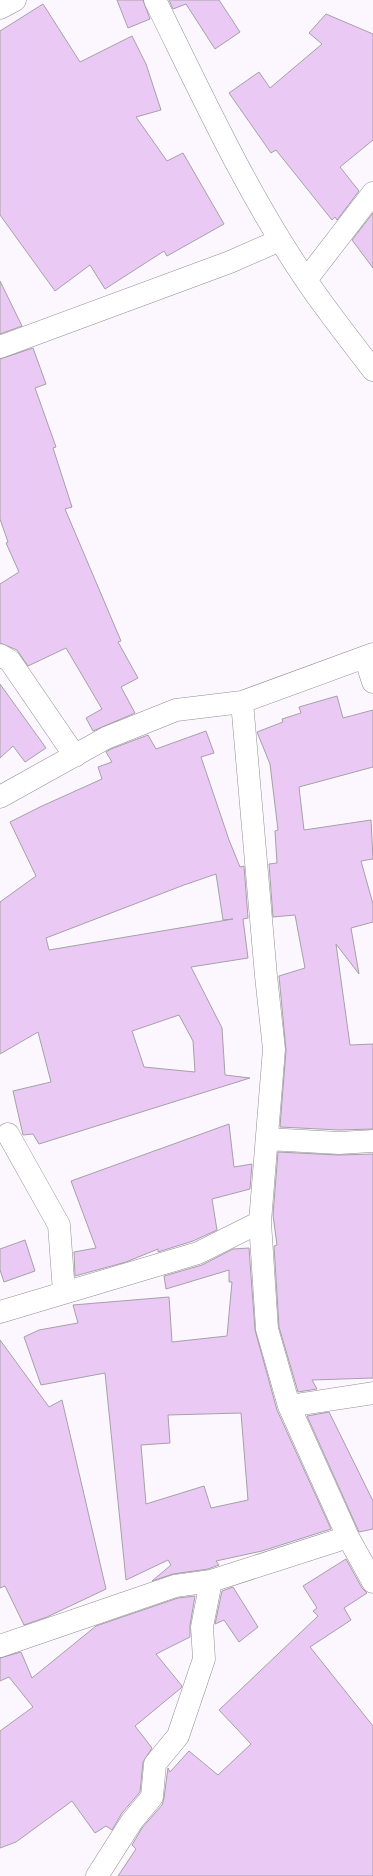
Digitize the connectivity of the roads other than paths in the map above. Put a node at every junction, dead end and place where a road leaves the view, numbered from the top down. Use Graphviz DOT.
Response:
graph roads {
  1 [pos="15,0"];
  2 [pos="155,0"];
  3 [pos="0,8"];
  4 [pos="373,193"];
  5 [pos="280,240"];
  6 [pos="306,280"];
  7 [pos="0,347"];
  8 [pos="373,370"];
  9 [pos="0,655"];
  10 [pos="369,655"];
  11 [pos="373,682"];
  12 [pos="242,702"];
  13 [pos="75,756"];
  14 [pos="0,797"];
  15 [pos="8,1134"];
  16 [pos="267,1139"];
  17 [pos="373,1141"];
  18 [pos="260,1222"];
  19 [pos="64,1292"];
  20 [pos="0,1312"];
  21 [pos="373,1393"];
  22 [pos="289,1406"];
  23 [pos="348,1537"];
  24 [pos="370,1573"];
  25 [pos="212,1581"];
  26 [pos="0,1646"];
  27 [pos="97,1876"];
  1 -- 3 [label="street"];
  2 -- 5 [label="street"];
  4 -- 6 [label="street"];
  5 -- 6 [label="street"];
  5 -- 7 [label="street"];
  6 -- 8 [label="street"];
  9 -- 13 [label="street"];
  10 -- 11 [label="street"];
  10 -- 12 [label="street"];
  12 -- 13 [label="street"];
  12 -- 16 [label="street"];
  13 -- 14 [label="street"];
  15 -- 19 [label="street"];
  16 -- 17 [label="street"];
  16 -- 18 [label="street"];
  18 -- 19 [label="street"];
  18 -- 22 [label="street"];
  19 -- 20 [label="street"];
  21 -- 22 [label="street"];
  22 -- 23 [label="street"];
  23 -- 24 [label="street"];
  23 -- 25 [label="street"];
  25 -- 26 [label="street"];
  25 -- 27 [label="street"];
}
